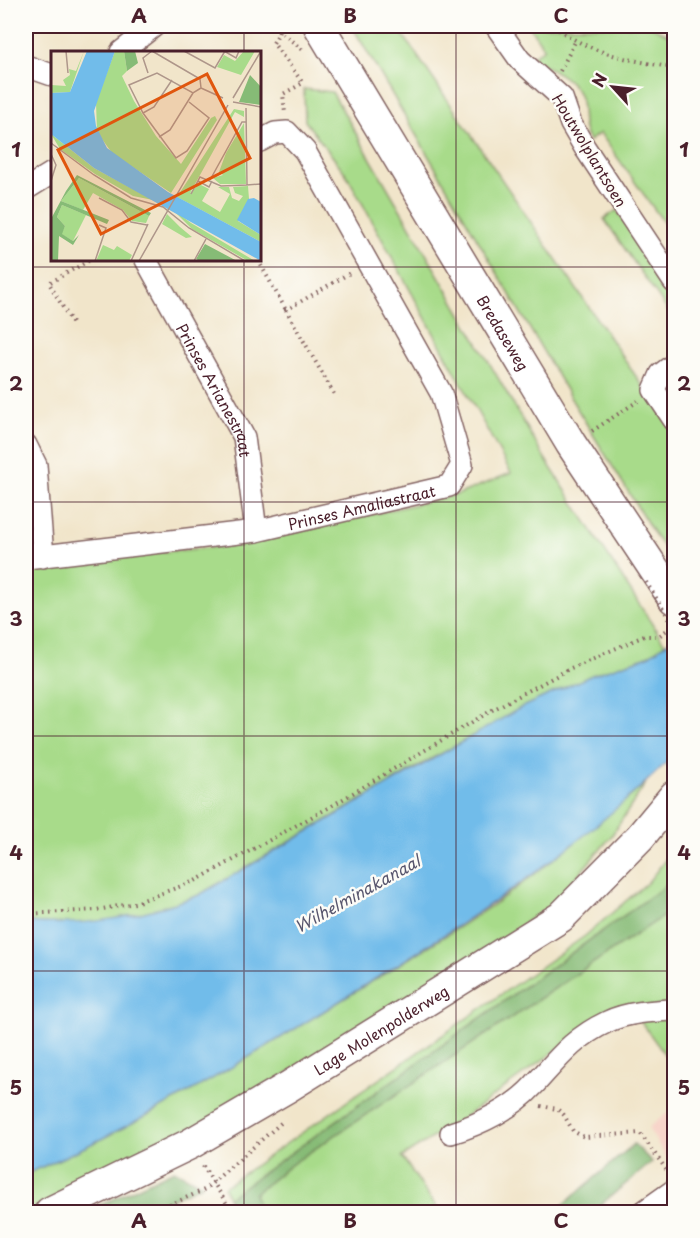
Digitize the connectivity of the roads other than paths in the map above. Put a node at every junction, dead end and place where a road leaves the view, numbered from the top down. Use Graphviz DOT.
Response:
graph roads {
  1 [pos="154,26"];
  2 [pos="319,26"];
  3 [pos="496,26"];
  4 [pos="289,28"];
  5 [pos="123,51"];
  6 [pos="340,63"];
  7 [pos="26,66"];
  8 [pos="51,75"];
  9 [pos="261,140"];
  10 [pos="51,174"];
  11 [pos="26,189"];
  12 [pos="147,261"];
  13 [pos="675,282"];
  14 [pos="675,364"];
  15 [pos="674,419"];
  16 [pos="26,446"];
  17 [pos="256,531"];
  18 [pos="34,558"];
  19 [pos="675,599"];
  20 [pos="675,796"];
  21 [pos="675,1010"];
  22 [pos="451,1133"];
  23 [pos="672,1182"];
  24 [pos="50,1212"];
  25 [pos="643,1212"];
  1 -- 5 [label="street"];
  2 -- 6 [label="street, Bredaseweg"];
  3 -- 13 [label="street, Houtwolplantsoen"];
  4 -- 6 [label="street, Bredaseweg"];
  6 -- 19 [label="street, Bredaseweg"];
  7 -- 8 [label="street"];
  9 -- 17 [label="street, Prinses Amaliastraat"];
  10 -- 11 [label="street"];
  12 -- 17 [label="street, Prinses Arianestraat"];
  14 -- 15 [label="street"];
  16 -- 18 [label="street"];
  17 -- 18 [label="street, Prinses Amaliastraat"];
  20 -- 24 [label="street, Lage Molenpolderweg"];
  21 -- 22 [label="street"];
  23 -- 25 [label="street"];
}
